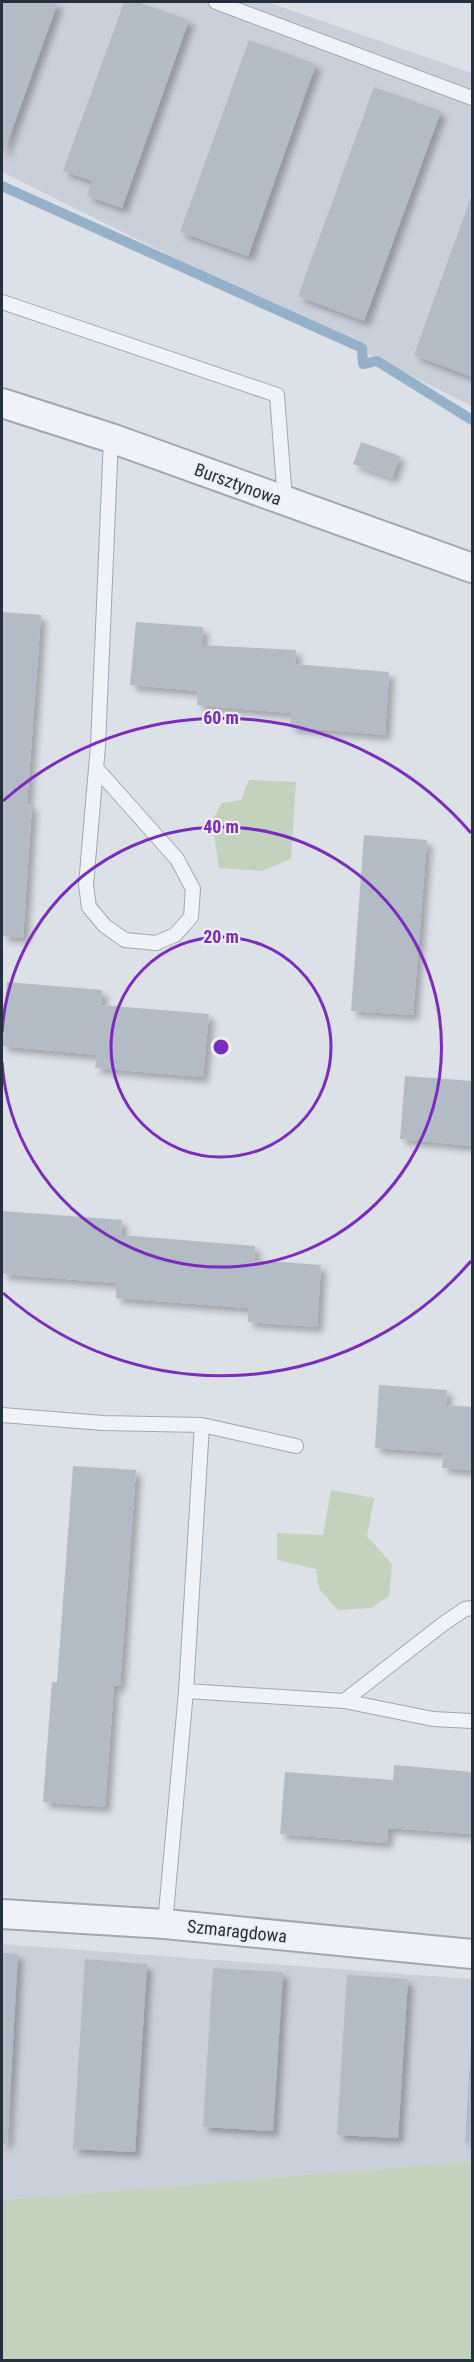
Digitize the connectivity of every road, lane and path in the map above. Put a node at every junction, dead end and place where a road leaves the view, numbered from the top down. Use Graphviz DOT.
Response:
graph roads {
  1 [pos="216,2"];
  2 [pos="472,98"];
  3 [pos="2,302"];
  4 [pos="2,403"];
  5 [pos="111,438"];
  6 [pos="285,501"];
  7 [pos="472,568"];
  8 [pos="96,768"];
  9 [pos="2,1415"];
  10 [pos="202,1425"];
  11 [pos="296,1446"];
  12 [pos="472,1608"];
  13 [pos="186,1691"];
  14 [pos="344,1701"];
  15 [pos="472,1721"];
  16 [pos="2,1914"];
  17 [pos="165,1924"];
  18 [pos="472,1954"];
  1 -- 2 [label="lane"];
  3 -- 6 [label="lane"];
  4 -- 5 [label="street, Bursztynowa"];
  5 -- 6 [label="street, Bursztynowa"];
  5 -- 8 [label="lane"];
  6 -- 7 [label="street, Bursztynowa"];
  8 -- 8 [label="lane"];
  9 -- 10 [label="lane"];
  10 -- 11 [label="lane"];
  10 -- 13 [label="lane"];
  12 -- 14 [label="lane"];
  13 -- 14 [label="lane"];
  13 -- 17 [label="lane"];
  14 -- 15 [label="lane"];
  16 -- 17 [label="street, Szmaragdowa"];
  17 -- 18 [label="street, Szmaragdowa"];
}
